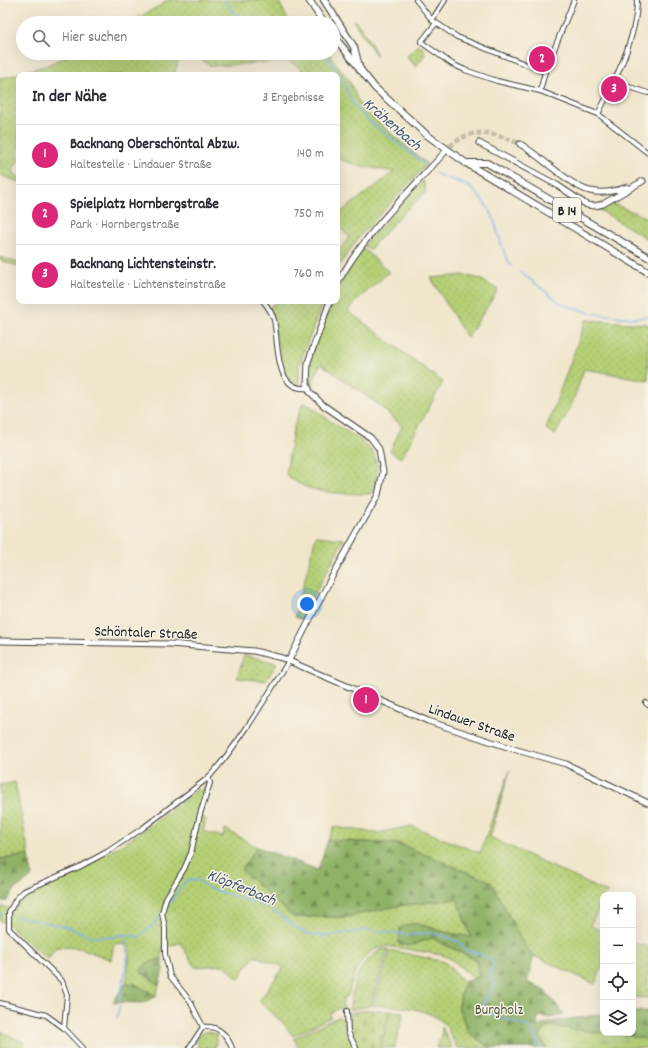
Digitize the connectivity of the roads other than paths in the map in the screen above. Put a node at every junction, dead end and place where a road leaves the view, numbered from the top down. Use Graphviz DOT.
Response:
graph roads {
  1 [pos="309,0"];
  2 [pos="324,0"];
  3 [pos="416,0"];
  4 [pos="445,0"];
  5 [pos="574,0"];
  6 [pos="637,0"];
  7 [pos="319,16"];
  8 [pos="334,16"];
  9 [pos="432,20"];
  10 [pos="436,23"];
  11 [pos="340,25"];
  12 [pos="340,44"];
  13 [pos="545,72"];
  14 [pos="361,73"];
  15 [pos="614,82"];
  16 [pos="540,91"];
  17 [pos="648,93"];
  18 [pos="598,114"];
  19 [pos="478,143"];
  20 [pos="520,144"];
  21 [pos="445,152"];
  22 [pos="648,154"];
  23 [pos="466,163"];
  24 [pos="648,177"];
  25 [pos="643,181"];
  26 [pos="648,257"];
  27 [pos="648,272"];
  28 [pos="340,278"];
  29 [pos="266,304"];
  30 [pos="329,304"];
  31 [pos="308,388"];
  32 [pos="0,641"];
  33 [pos="288,662"];
  34 [pos="208,777"];
  35 [pos="648,803"];
  36 [pos="0,1003"];
  37 [pos="347,1011"];
  38 [pos="203,1027"];
  39 [pos="64,1028"];
  40 [pos="83,1048"];
  41 [pos="189,1048"];
  42 [pos="232,1048"];
  43 [pos="356,1048"];
  1 -- 7 [label="main road"];
  2 -- 8 [label="main road"];
  3 -- 9 [label="street"];
  4 -- 9 [label="street"];
  5 -- 13 [label="street"];
  6 -- 15 [label="street"];
  9 -- 10 [label="street"];
  10 -- 13 [label="street"];
  10 -- 16 [label="street"];
  11 -- 14 [label="main road"];
  12 -- 14 [label="main road"];
  13 -- 16 [label="street"];
  14 -- 23 [label="main road"];
  15 -- 17 [label="street"];
  15 -- 18 [label="street"];
  16 -- 18 [label="street"];
  18 -- 22 [label="street"];
  19 -- 25 [label="street"];
  20 -- 25 [label="street"];
  21 -- 28 [label="street"];
  23 -- 26 [label="main road, B 14"];
  23 -- 27 [label="main road"];
  24 -- 25 [label="street"];
  29 -- 31 [label="street"];
  30 -- 31 [label="street"];
  31 -- 33 [label="street"];
  32 -- 33 [label="street, Schöntaler Straße"];
  33 -- 34 [label="street"];
  33 -- 35 [label="street, Lindauer Straße"];
  34 -- 38 [label="street"];
  34 -- 39 [label="street"];
  36 -- 39 [label="street"];
  37 -- 43 [label="street"];
  38 -- 41 [label="street"];
  38 -- 42 [label="street"];
  39 -- 40 [label="street"];
}
